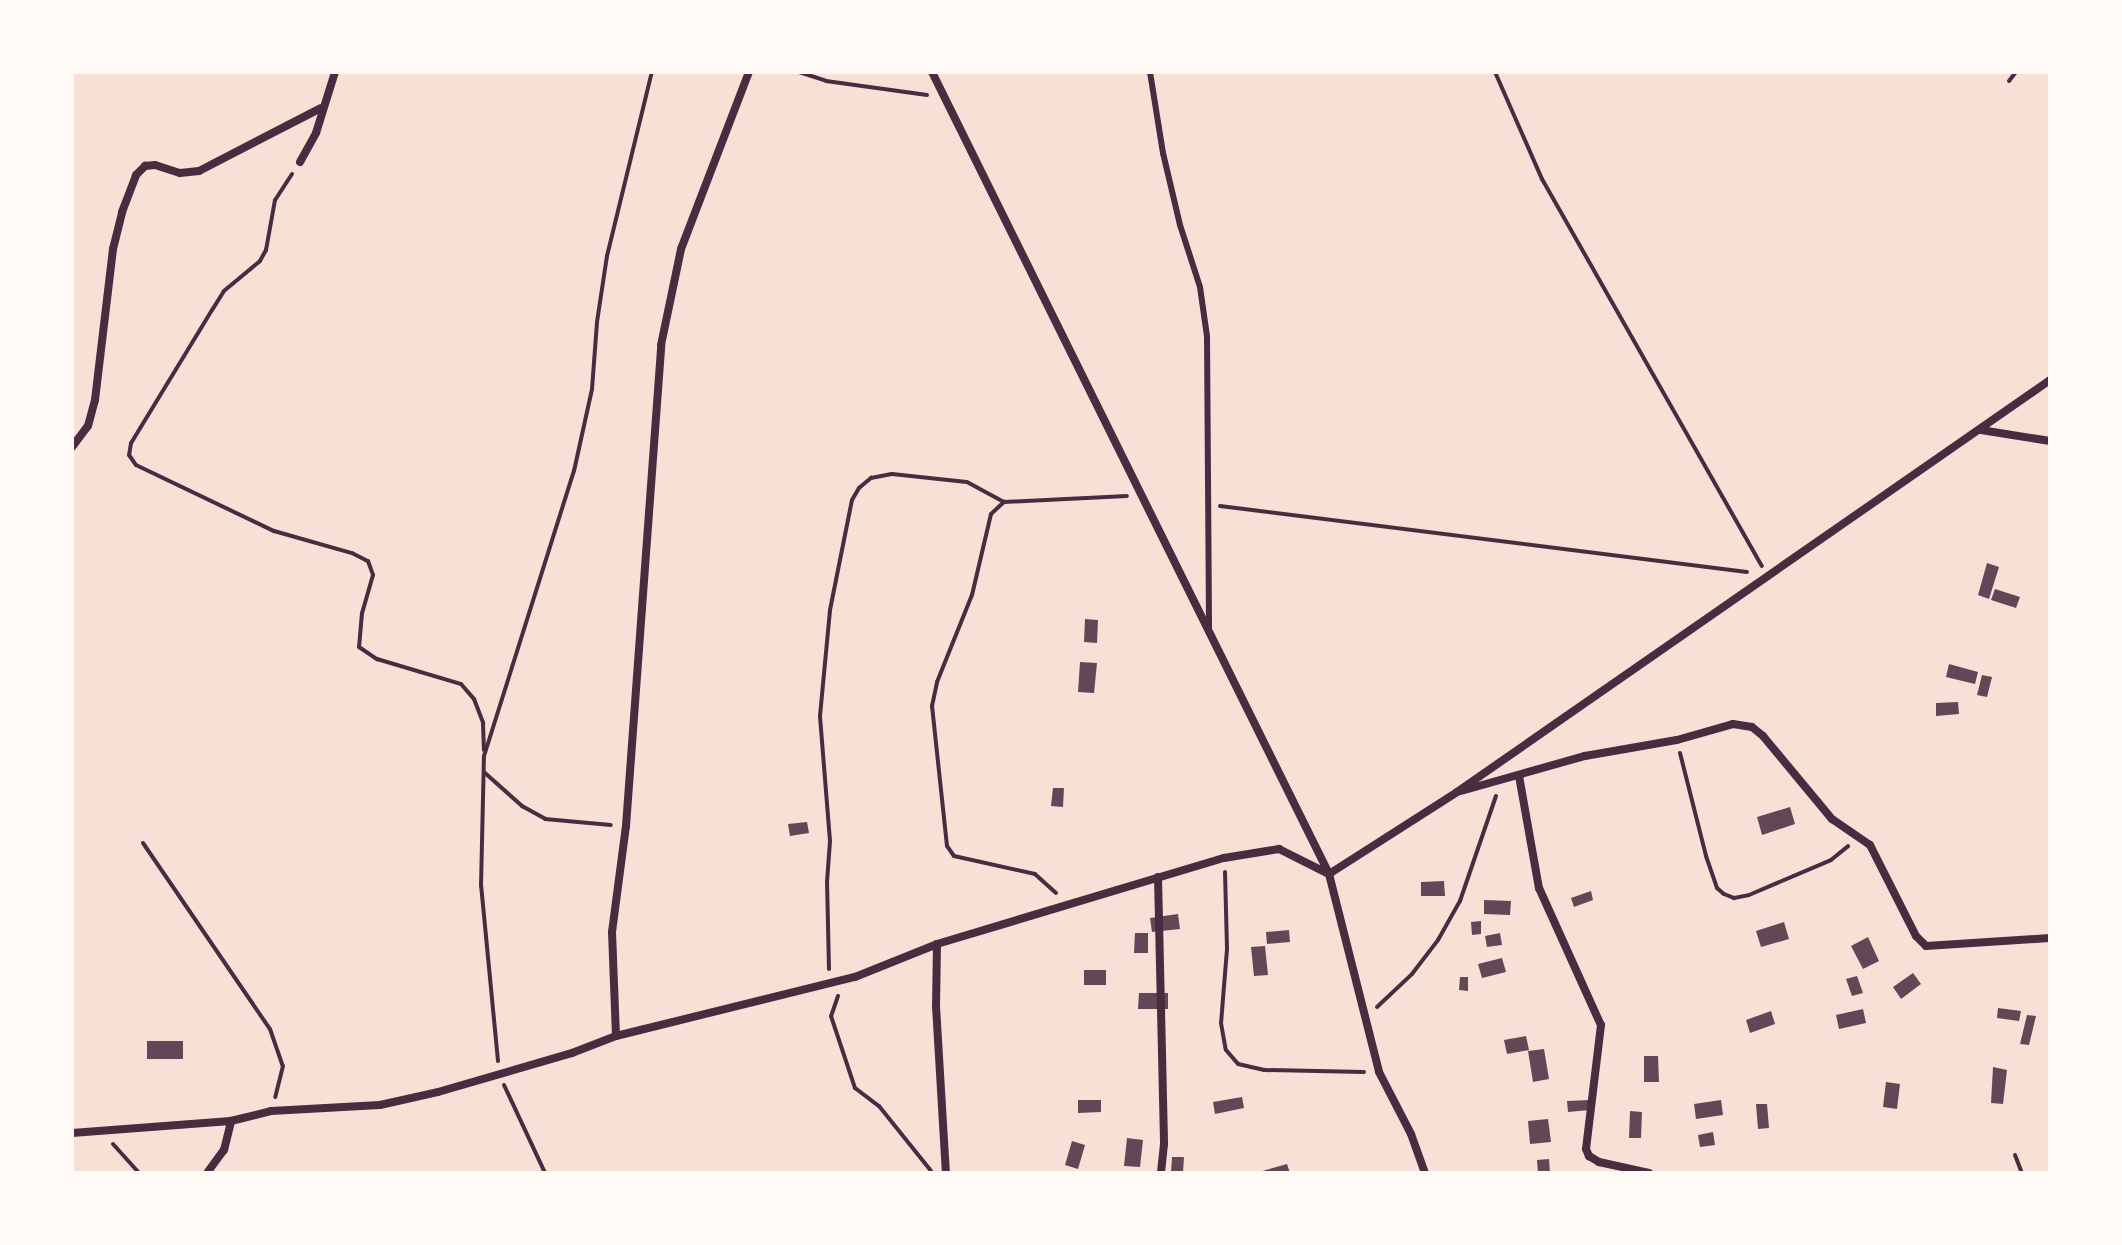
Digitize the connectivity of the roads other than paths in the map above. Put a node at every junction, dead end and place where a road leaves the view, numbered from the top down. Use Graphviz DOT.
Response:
graph roads {
  1 [pos="335,72"];
  2 [pos="749,72"];
  3 [pos="932,72"];
  4 [pos="1150,72"];
  5 [pos="321,108"];
  6 [pos="300,162"];
  7 [pos="2050,380"];
  8 [pos="1981,430"];
  9 [pos="2050,441"];
  10 [pos="72,447"];
  11 [pos="1209,628"];
  12 [pos="1519,776"];
  13 [pos="1457,792"];
  14 [pos="1329,874"];
  15 [pos="1158,877"];
  16 [pos="2050,938"];
  17 [pos="937,944"];
  18 [pos="616,1036"];
  19 [pos="231,1121"];
  20 [pos="72,1133"];
  21 [pos="207,1173"];
  22 [pos="946,1173"];
  23 [pos="1161,1173"];
  24 [pos="1425,1173"];
  25 [pos="1649,1173"];
  1 -- 5 [label="street"];
  2 -- 18 [label="street"];
  3 -- 11 [label="street"];
  4 -- 11 [label="lane"];
  5 -- 6 [label="street"];
  5 -- 10 [label="street"];
  7 -- 8 [label="street"];
  8 -- 9 [label="street"];
  8 -- 13 [label="street"];
  11 -- 14 [label="street"];
  12 -- 13 [label="street"];
  12 -- 16 [label="street"];
  12 -- 25 [label="street"];
  13 -- 14 [label="street"];
  14 -- 15 [label="street"];
  14 -- 24 [label="street"];
  15 -- 17 [label="street"];
  15 -- 23 [label="street"];
  17 -- 18 [label="street"];
  17 -- 22 [label="street"];
  18 -- 19 [label="street"];
  19 -- 20 [label="street"];
  19 -- 21 [label="street"];
}
